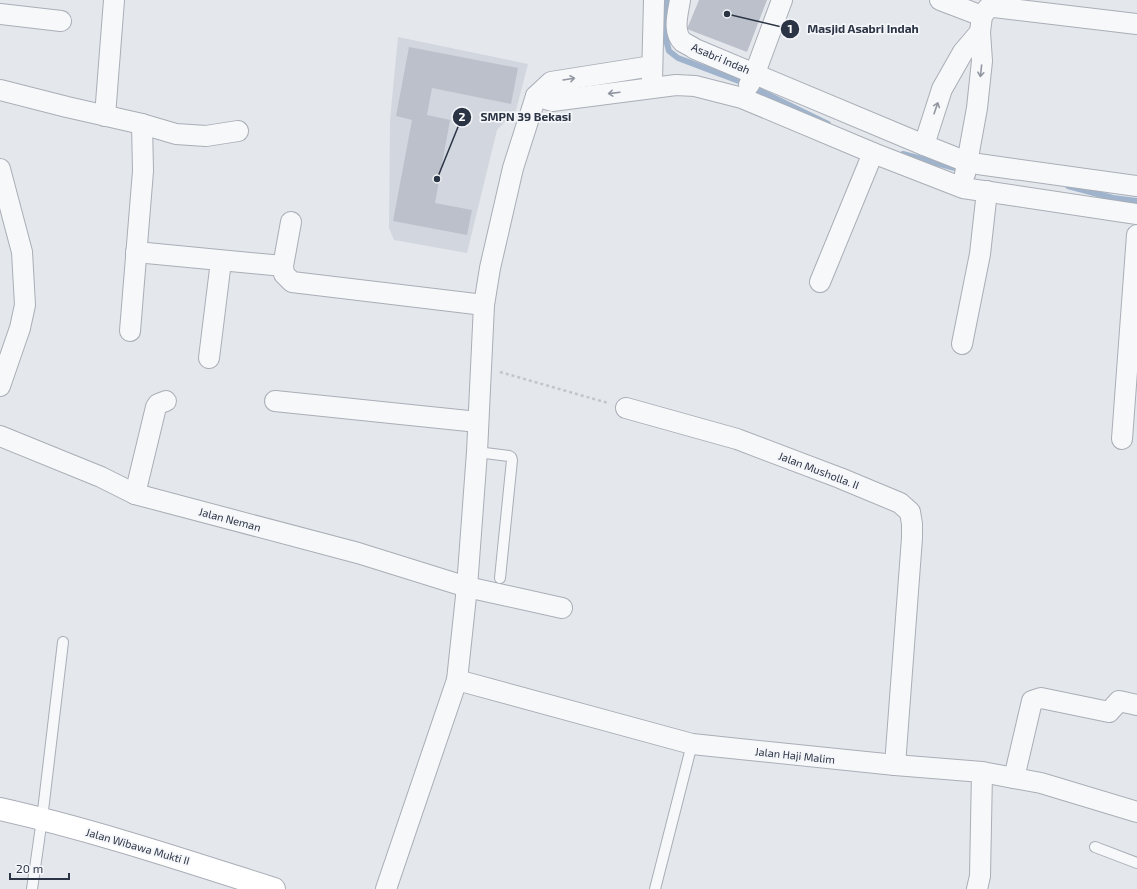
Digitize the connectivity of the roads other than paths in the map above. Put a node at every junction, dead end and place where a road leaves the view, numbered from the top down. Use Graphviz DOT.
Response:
graph roads {
  1 [pos="114,0"];
  2 [pos="654,0"];
  3 [pos="680,0"];
  4 [pos="782,0"];
  5 [pos="940,0"];
  6 [pos="1034,6"];
  7 [pos="0,14"];
  8 [pos="61,21"];
  9 [pos="981,24"];
  10 [pos="1137,24"];
  11 [pos="652,66"];
  12 [pos="755,73"];
  13 [pos="653,88"];
  14 [pos="0,90"];
  15 [pos="536,96"];
  16 [pos="742,98"];
  17 [pos="105,116"];
  18 [pos="142,124"];
  19 [pos="238,131"];
  20 [pos="924,145"];
  21 [pos="873,153"];
  22 [pos="967,162"];
  23 [pos="0,169"];
  24 [pos="1137,186"];
  25 [pos="963,188"];
  26 [pos="988,191"];
  27 [pos="1137,214"];
  28 [pos="291,222"];
  29 [pos="1137,235"];
  30 [pos="136,252"];
  31 [pos="221,261"];
  32 [pos="284,266"];
  33 [pos="820,282"];
  34 [pos="484,304"];
  35 [pos="130,331"];
  36 [pos="962,344"];
  37 [pos="5,354"];
  38 [pos="209,358"];
  39 [pos="0,386"];
  40 [pos="166,401"];
  41 [pos="275,401"];
  42 [pos="626,408"];
  43 [pos="478,422"];
  44 [pos="0,436"];
  45 [pos="1122,439"];
  46 [pos="477,452"];
  47 [pos="135,494"];
  48 [pos="500,578"];
  49 [pos="467,587"];
  50 [pos="562,608"];
  51 [pos="63,642"];
  52 [pos="457,680"];
  53 [pos="1137,705"];
  54 [pos="692,744"];
  55 [pos="895,765"];
  56 [pos="982,772"];
  57 [pos="1014,778"];
  58 [pos="0,809"];
  59 [pos="1137,812"];
  60 [pos="42,819"];
  61 [pos="1095,847"];
  62 [pos="1137,863"];
  63 [pos="32,889"];
  64 [pos="274,889"];
  65 [pos="386,889"];
  66 [pos="655,889"];
  67 [pos="977,889"];
  1 -- 17 [label="street"];
  2 -- 11 [label="street"];
  3 -- 12 [label="street, Asabri Indah"];
  4 -- 12 [label="street"];
  5 -- 9 [label="street"];
  6 -- 9 [label="street"];
  6 -- 10 [label="street"];
  7 -- 8 [label="street"];
  20 -- 9 [label="street, one-way"];
  9 -- 22 [label="street, one-way"];
  11 -- 13 [label="street"];
  15 -- 11 [label="street, one-way"];
  12 -- 16 [label="street"];
  12 -- 20 [label="street, Asabri Indah"];
  13 -- 15 [label="street, one-way"];
  13 -- 16 [label="street"];
  14 -- 17 [label="street"];
  15 -- 34 [label="street"];
  16 -- 21 [label="street"];
  17 -- 18 [label="street"];
  18 -- 19 [label="street"];
  18 -- 30 [label="street"];
  20 -- 22 [label="street, Asabri Indah"];
  21 -- 25 [label="street"];
  21 -- 33 [label="street"];
  22 -- 24 [label="street, Asabri Indah"];
  22 -- 25 [label="street"];
  23 -- 37 [label="street"];
  25 -- 26 [label="street"];
  26 -- 27 [label="street"];
  26 -- 36 [label="street"];
  28 -- 32 [label="street"];
  29 -- 45 [label="street"];
  30 -- 31 [label="street"];
  30 -- 35 [label="street"];
  31 -- 32 [label="street"];
  31 -- 38 [label="street"];
  32 -- 34 [label="street"];
  34 -- 43 [label="street"];
  37 -- 39 [label="street"];
  40 -- 47 [label="street"];
  41 -- 43 [label="street"];
  42 -- 55 [label="street, Jalan Musholla. II"];
  43 -- 46 [label="street"];
  44 -- 47 [label="street, Jalan Neman"];
  46 -- 48 [label="lane"];
  46 -- 49 [label="street"];
  47 -- 49 [label="street, Jalan Neman"];
  49 -- 50 [label="street, Jalan Neman"];
  49 -- 52 [label="street"];
  51 -- 60 [label="lane"];
  52 -- 54 [label="street, Jalan Haji Malim"];
  52 -- 65 [label="street"];
  53 -- 57 [label="street"];
  54 -- 55 [label="street, Jalan Haji Malim"];
  54 -- 66 [label="lane"];
  55 -- 56 [label="street, Jalan Haji Malim"];
  56 -- 57 [label="street, Jalan Haji Malim"];
  56 -- 67 [label="street"];
  57 -- 59 [label="street, Jalan Haji Malim"];
  58 -- 60 [label="main road, Jalan Wibawa Mukti II"];
  60 -- 63 [label="lane"];
  60 -- 64 [label="main road, Jalan Wibawa Mukti II"];
  61 -- 62 [label="lane"];
}
